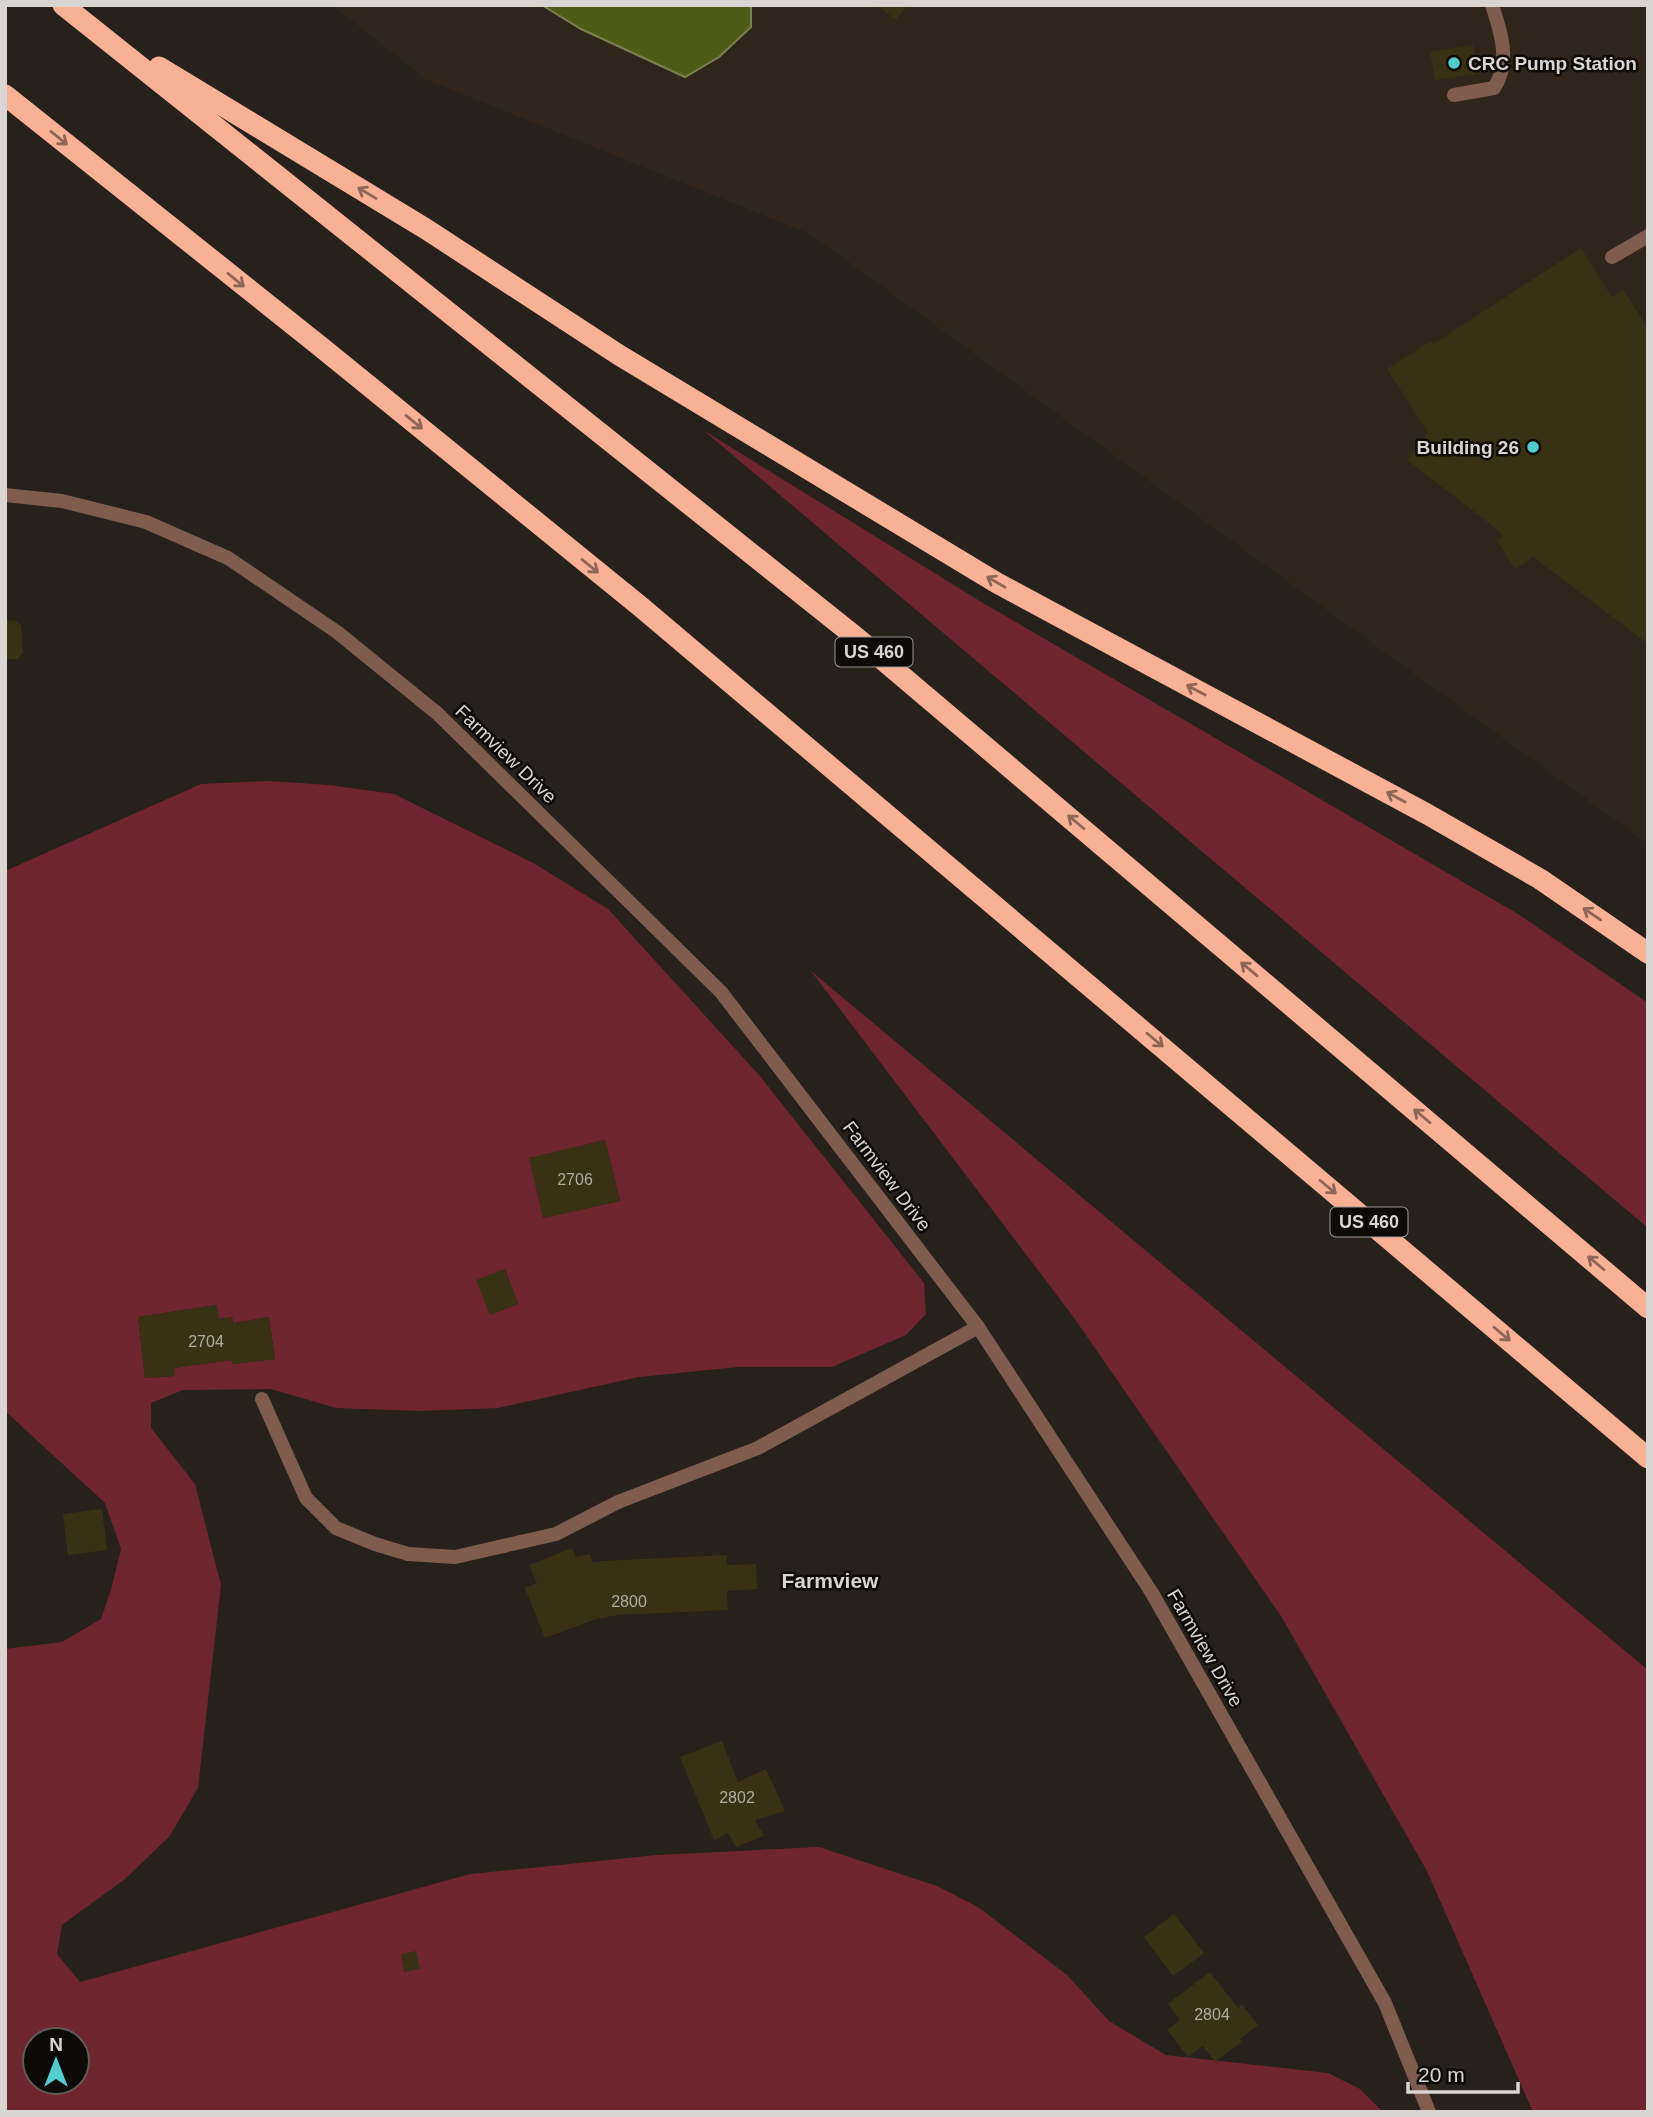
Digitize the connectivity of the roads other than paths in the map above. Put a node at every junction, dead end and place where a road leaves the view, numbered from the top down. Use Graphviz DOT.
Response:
graph roads {
  1 [pos="63,5"];
  2 [pos="1492,5"];
  3 [pos="82,20"];
  4 [pos="5,95"];
  5 [pos="1454,95"];
  6 [pos="1648,236"];
  7 [pos="1612,257"];
  8 [pos="5,495"];
  9 [pos="1648,953"];
  10 [pos="1648,1308"];
  11 [pos="978,1327"];
  12 [pos="262,1399"];
  13 [pos="1642,1453"];
  14 [pos="1648,1469"];
  15 [pos="1429,2112"];
  1 -- 3 [label="highway, US 460"];
  2 -- 5 [label="street"];
  9 -- 3 [label="highway, one-way"];
  10 -- 3 [label="highway, US 460, one-way"];
  4 -- 13 [label="highway, US 460, one-way"];
  6 -- 7 [label="street"];
  8 -- 11 [label="street, Farmview Drive"];
  11 -- 12 [label="street"];
  11 -- 15 [label="street, Farmview Drive"];
  13 -- 14 [label="highway"];
}
